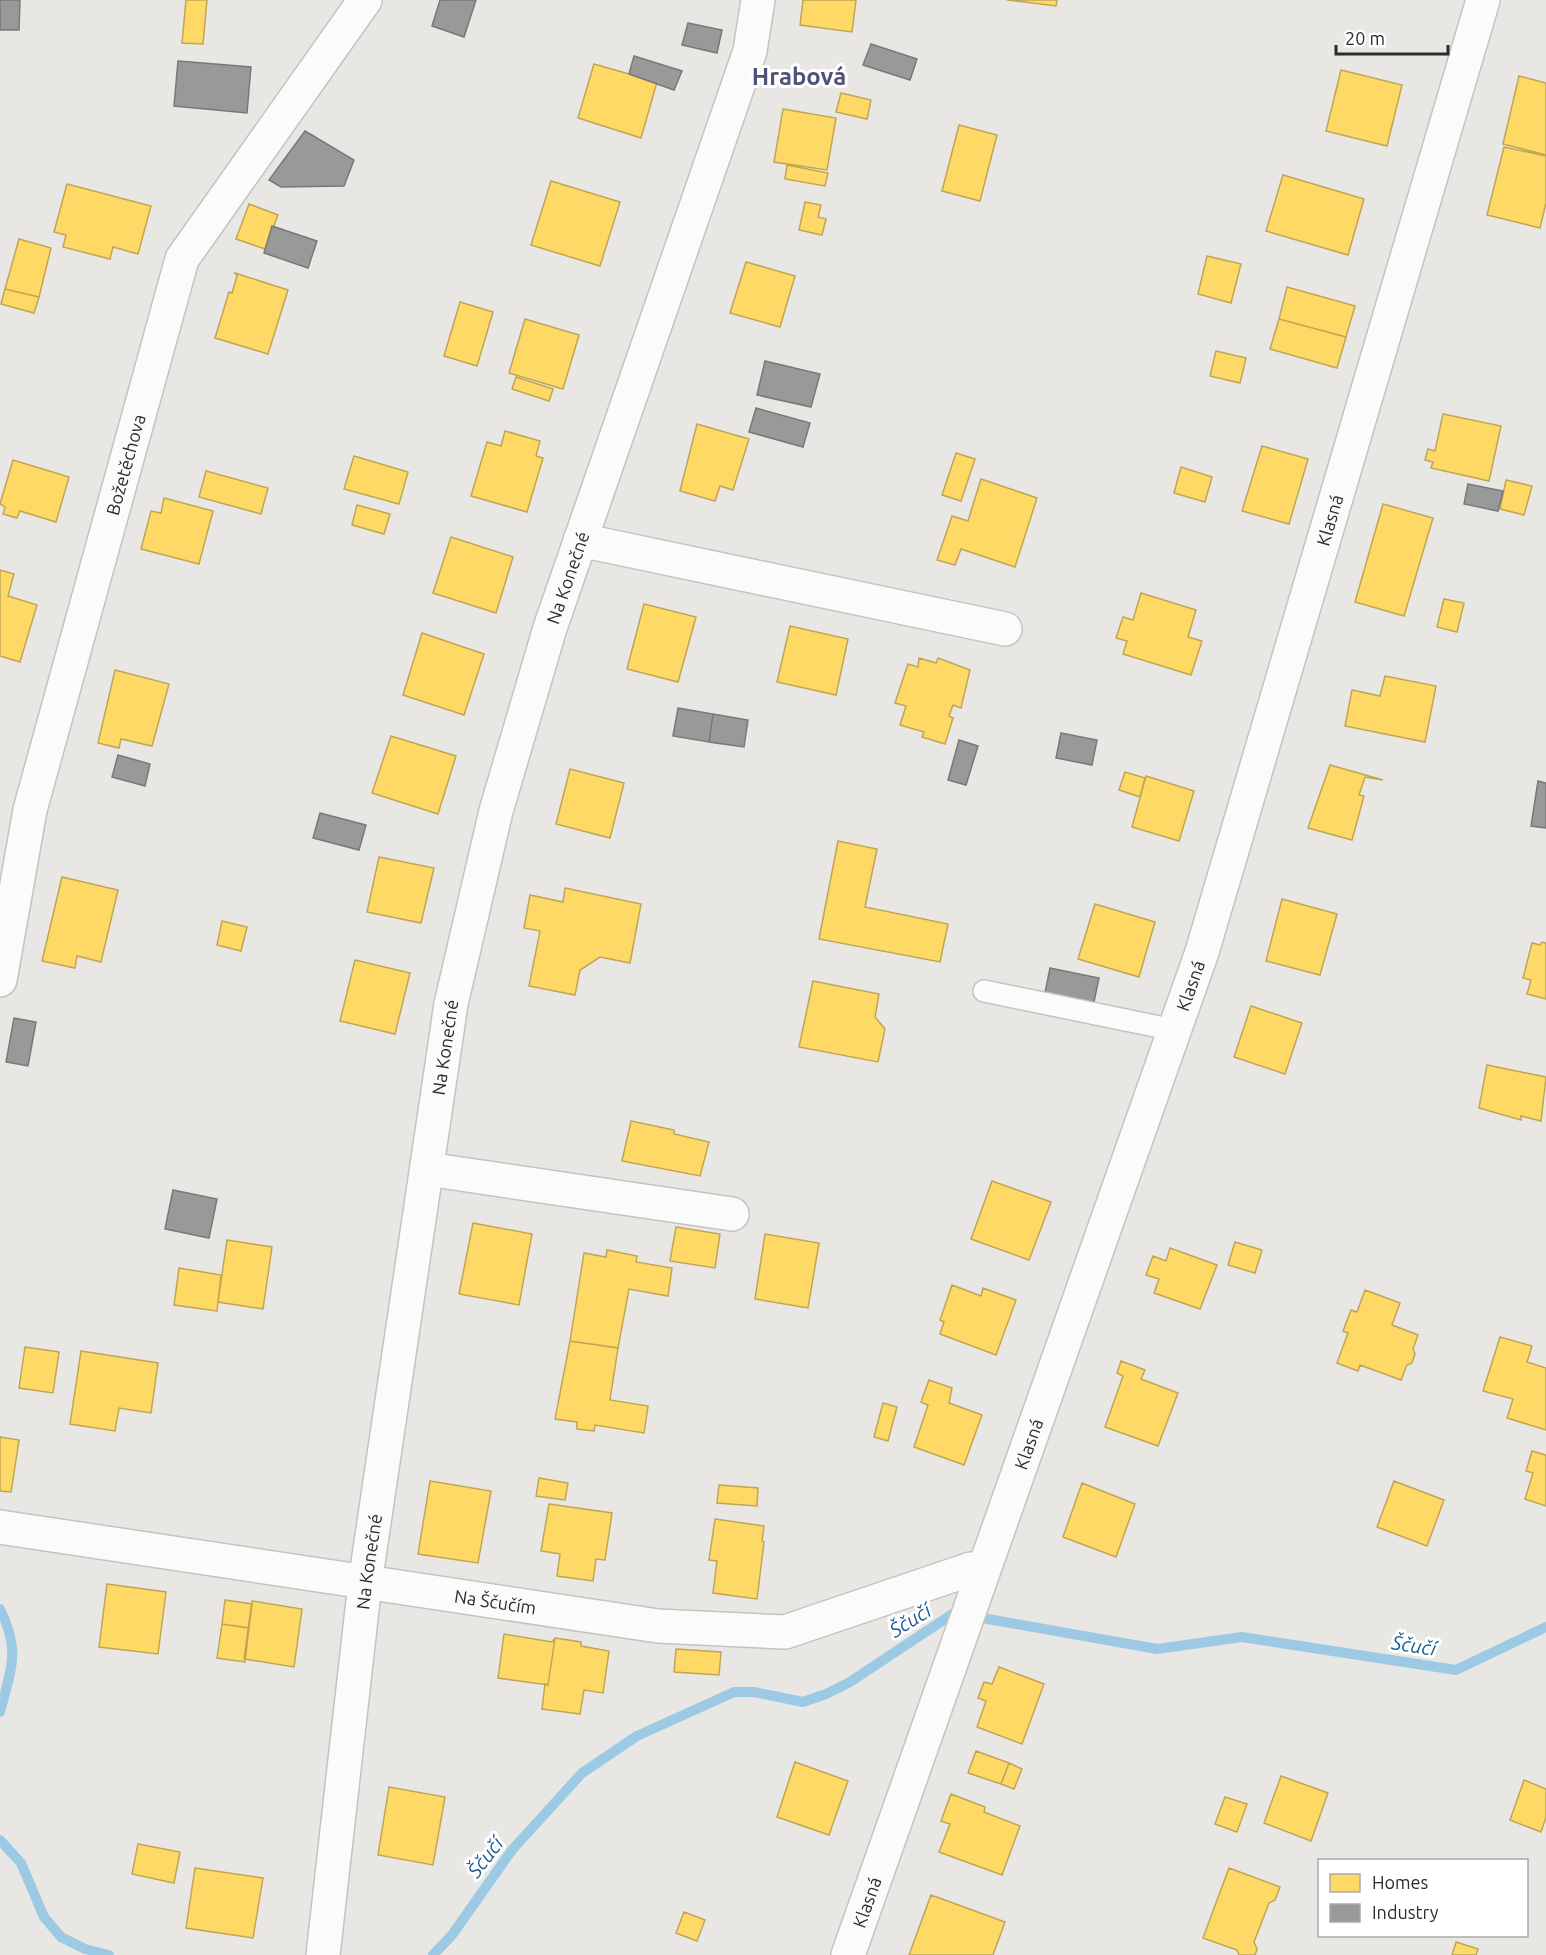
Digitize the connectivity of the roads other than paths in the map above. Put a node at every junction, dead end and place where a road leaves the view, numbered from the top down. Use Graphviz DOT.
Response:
graph roads {
  1 [pos="365,0"];
  2 [pos="758,0"];
  3 [pos="1483,0"];
  4 [pos="580,540"];
  5 [pos="1005,629"];
  6 [pos="0,980"];
  7 [pos="984,991"];
  8 [pos="1174,1030"];
  9 [pos="427,1169"];
  10 [pos="732,1214"];
  11 [pos="0,1527"];
  12 [pos="983,1570"];
  13 [pos="365,1583"];
  14 [pos="323,1955"];
  15 [pos="848,1955"];
  1 -- 6 [label="street, Božetěchova"];
  2 -- 4 [label="street, Na Konečné"];
  3 -- 8 [label="street, Klasná"];
  4 -- 5 [label="street"];
  4 -- 9 [label="street, Na Konečné"];
  7 -- 8 [label="lane"];
  8 -- 12 [label="street, Klasná"];
  9 -- 10 [label="street"];
  9 -- 13 [label="street, Na Konečné"];
  11 -- 13 [label="street, Na Ščučím"];
  12 -- 13 [label="street, Na Ščučím"];
  12 -- 15 [label="street, Klasná"];
  13 -- 14 [label="street, Na Konečné"];
}
